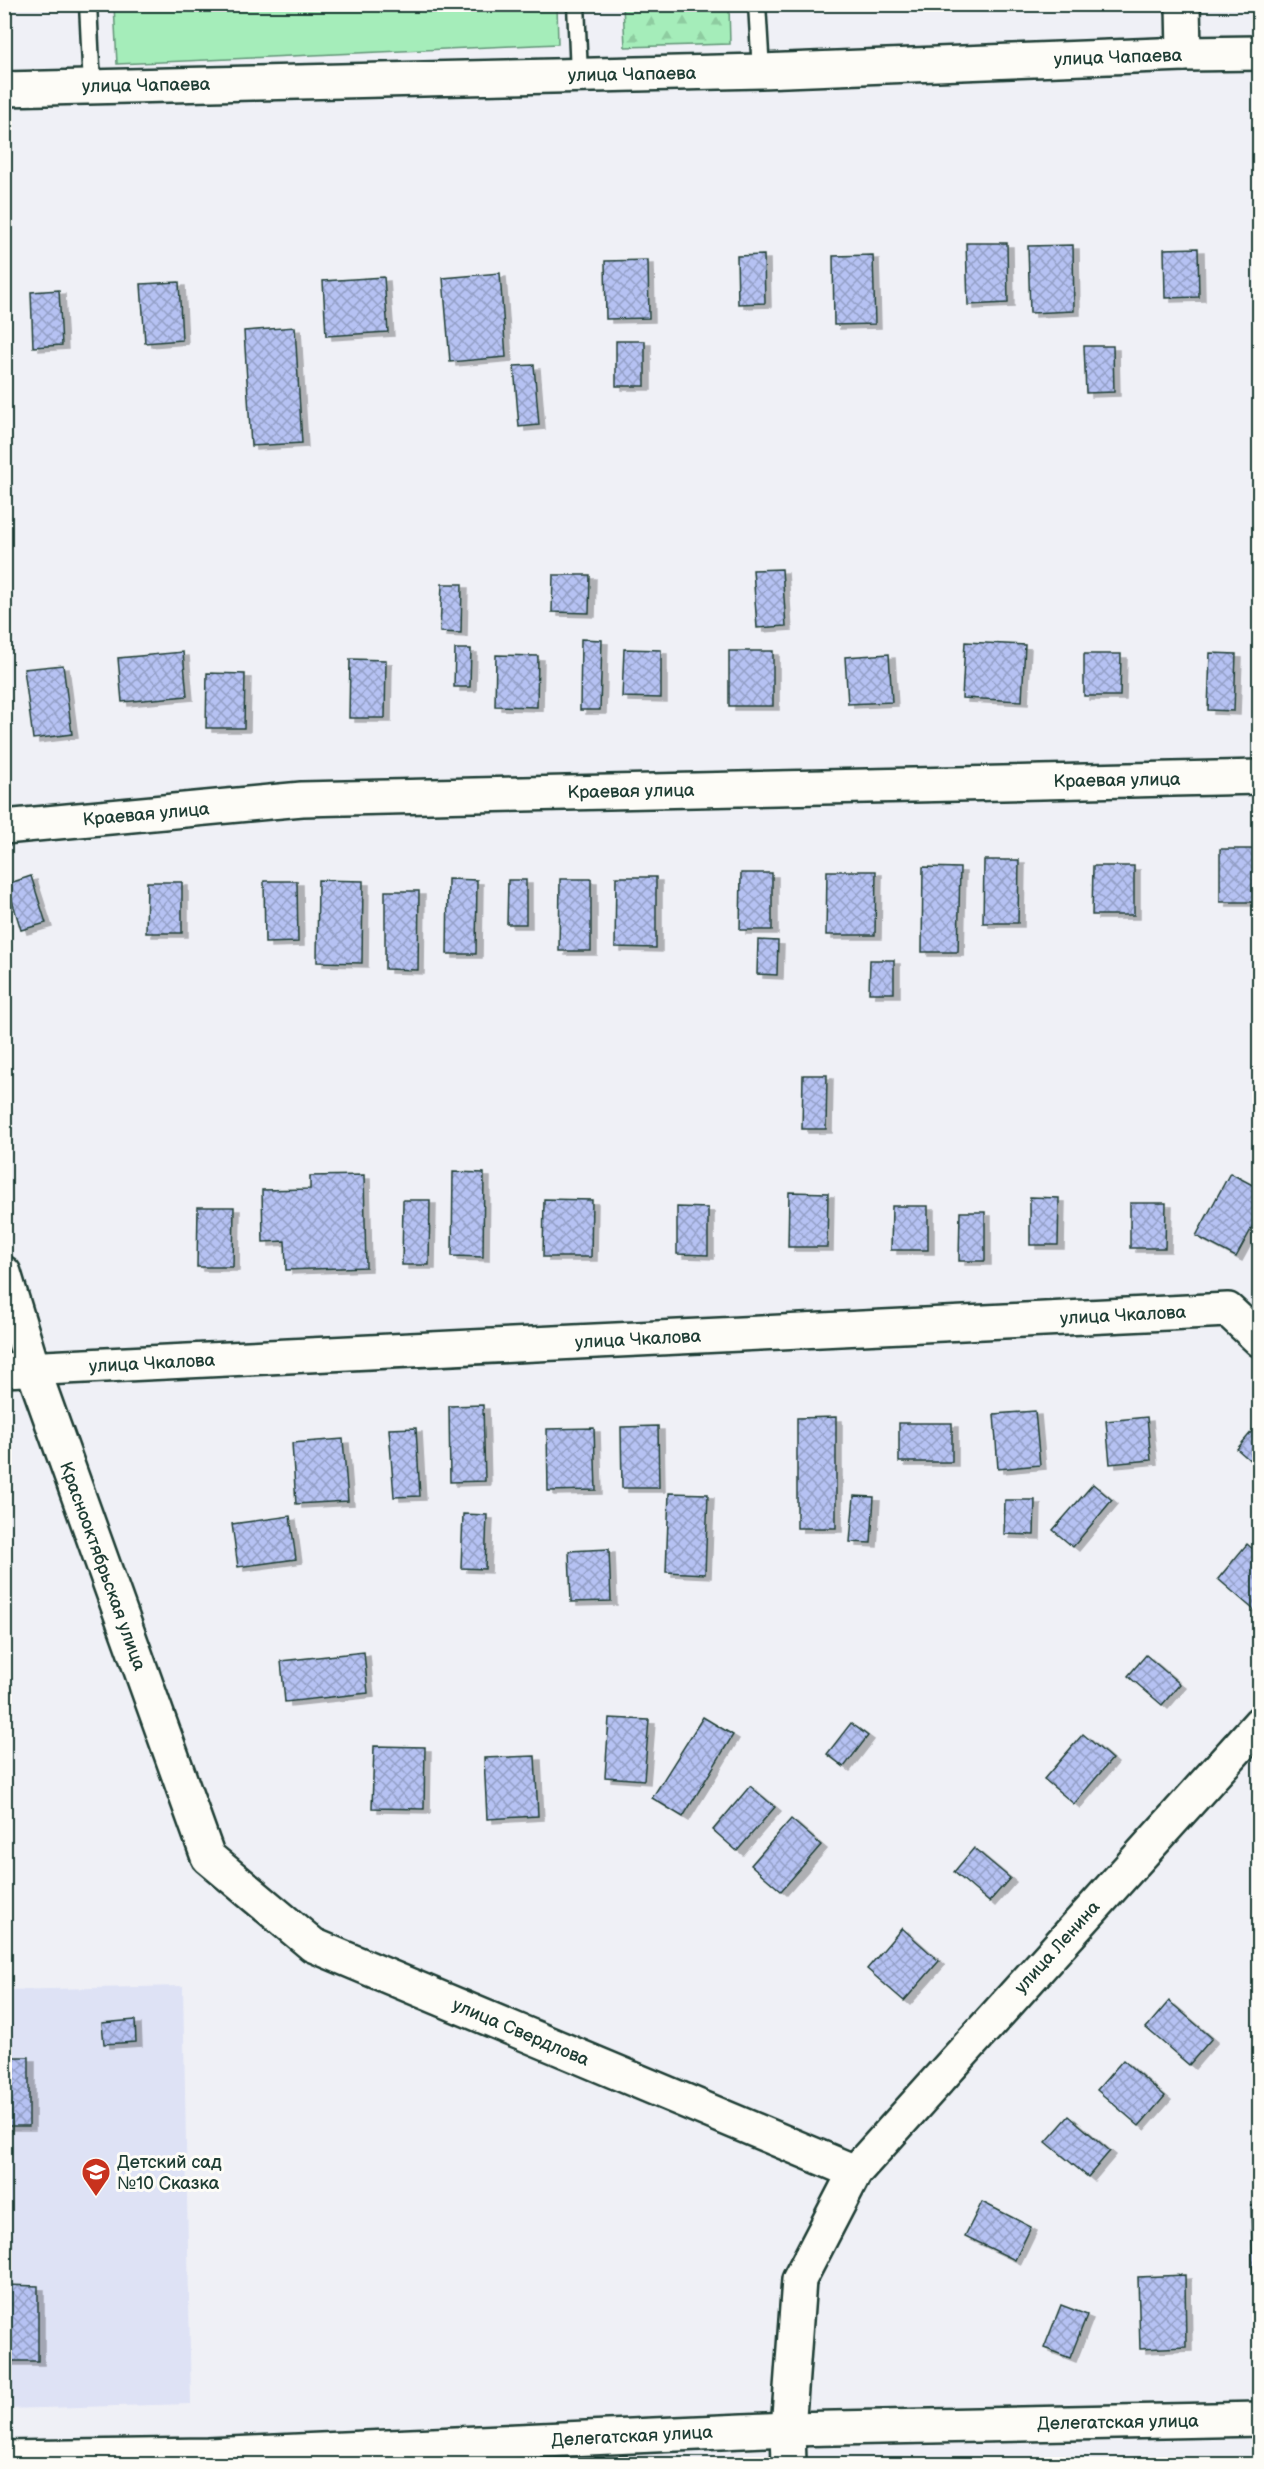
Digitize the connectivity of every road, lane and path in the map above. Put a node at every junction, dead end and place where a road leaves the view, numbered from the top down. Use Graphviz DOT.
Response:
graph roads {
  1 [pos="88,4"];
  2 [pos="576,4"];
  3 [pos="757,4"];
  4 [pos="1183,4"];
  5 [pos="1260,53"];
  6 [pos="1184,54"];
  7 [pos="761,71"];
  8 [pos="579,75"];
  9 [pos="92,87"];
  10 [pos="4,89"];
  11 [pos="1260,777"];
  12 [pos="4,827"];
  13 [pos="4,1273"];
  14 [pos="1260,1340"];
  15 [pos="19,1369"];
  16 [pos="1260,1723"];
  17 [pos="208,1857"];
  18 [pos="855,2172"];
  19 [pos="1260,2419"];
  20 [pos="788,2429"];
  21 [pos="4,2458"];
  22 [pos="789,2464"];
  1 -- 9 [label="lane"];
  2 -- 8 [label="lane"];
  3 -- 7 [label="lane"];
  4 -- 6 [label="street"];
  5 -- 6 [label="street, улица Чапаева"];
  6 -- 7 [label="street, улица Чапаева"];
  7 -- 8 [label="street, улица Чапаева"];
  8 -- 9 [label="street, улица Чапаева"];
  9 -- 10 [label="street, улица Чапаева"];
  11 -- 12 [label="street, Краевая улица"];
  13 -- 15 [label="street, Краснооктябрьская улица"];
  14 -- 15 [label="street, улица Чкалова"];
  15 -- 17 [label="street, Краснооктябрьская улица"];
  16 -- 18 [label="street, улица Ленина"];
  17 -- 18 [label="street, улица Свердлова"];
  18 -- 20 [label="street"];
  19 -- 20 [label="street, Делегатская улица"];
  20 -- 21 [label="street, Делегатская улица"];
  20 -- 22 [label="street"];
}
